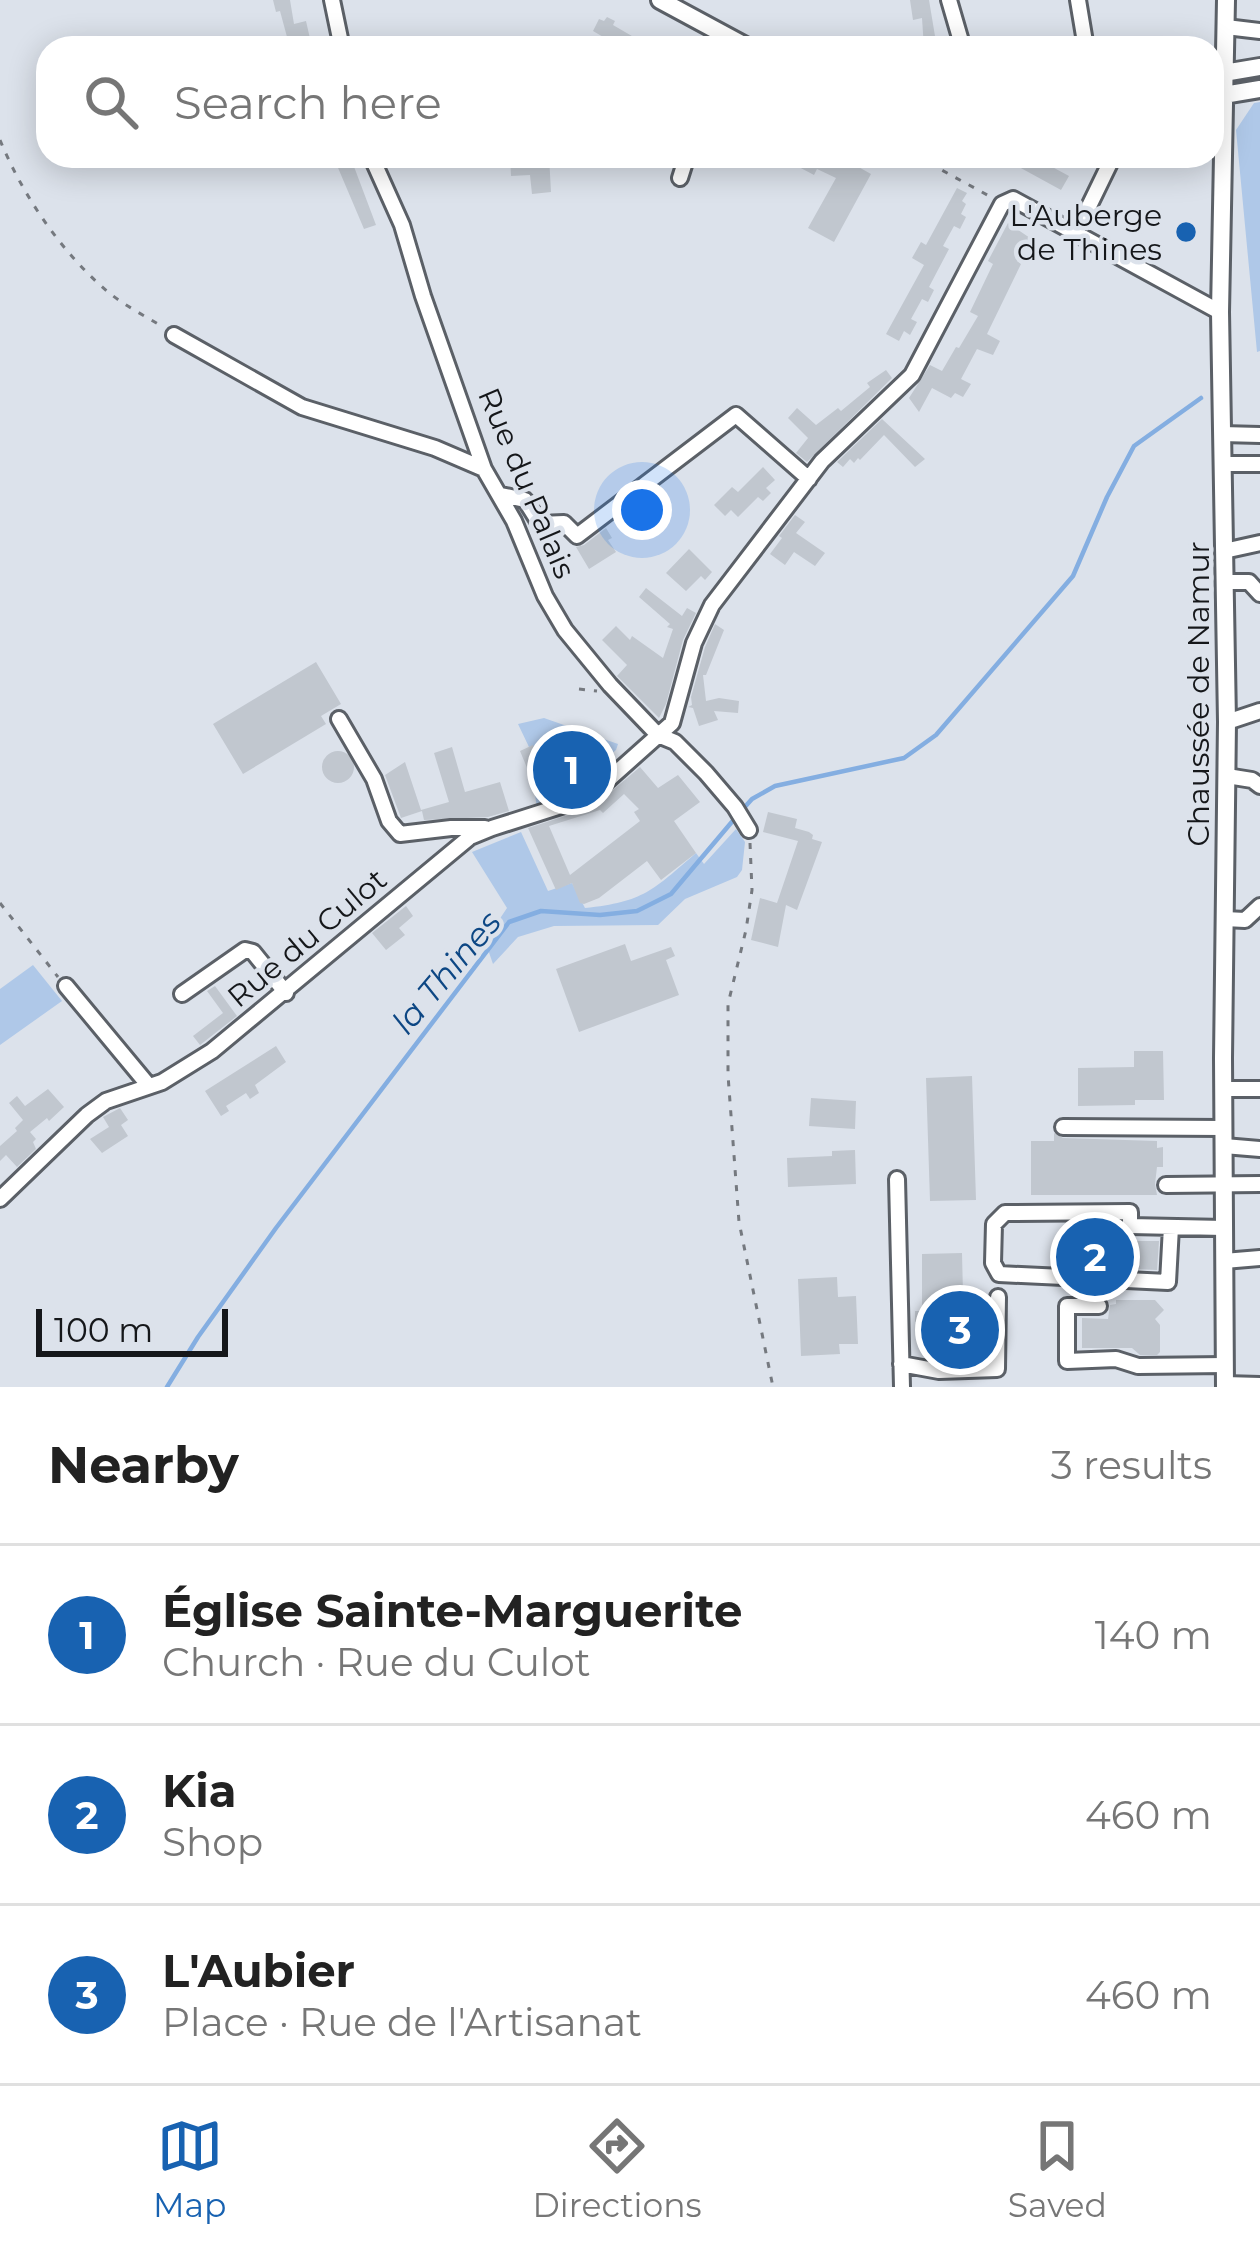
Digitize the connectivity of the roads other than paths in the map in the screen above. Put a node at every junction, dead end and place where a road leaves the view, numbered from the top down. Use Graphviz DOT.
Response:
graph roads {
  1 [pos="332,0"];
  2 [pos="660,0"];
  3 [pos="949,0"];
  4 [pos="1078,0"];
  5 [pos="1226,0"];
  6 [pos="1226,27"];
  7 [pos="1260,31"];
  8 [pos="340,36"];
  9 [pos="726,36"];
  10 [pos="960,36"];
  11 [pos="1084,36"];
  12 [pos="1224,38"];
  13 [pos="1260,67"];
  14 [pos="1224,72"];
  15 [pos="1260,89"];
  16 [pos="1224,95"];
  17 [pos="376,168"];
  18 [pos="683,168"];
  19 [pos="1108,168"];
  20 [pos="1219,168"];
  21 [pos="680,178"];
  22 [pos="1076,233"];
  23 [pos="1220,312"];
  24 [pos="174,334"];
  25 [pos="1222,434"];
  26 [pos="1260,435"];
  27 [pos="1222,464"];
  28 [pos="1260,464"];
  29 [pos="484,469"];
  30 [pos="808,479"];
  31 [pos="501,496"];
  32 [pos="1260,543"];
  33 [pos="1224,551"];
  34 [pos="1225,582"];
  35 [pos="1260,594"];
  36 [pos="1260,712"];
  37 [pos="339,719"];
  38 [pos="1227,722"];
  39 [pos="672,723"];
  40 [pos="658,734"];
  41 [pos="675,742"];
  42 [pos="1227,776"];
  43 [pos="1260,786"];
  44 [pos="492,827"];
  45 [pos="749,830"];
  46 [pos="1260,906"];
  47 [pos="1225,919"];
  48 [pos="66,986"];
  49 [pos="286,993"];
  50 [pos="182,994"];
  51 [pos="149,1086"];
  52 [pos="1223,1089"];
  53 [pos="1260,1089"];
  54 [pos="1063,1127"];
  55 [pos="1224,1137"];
  56 [pos="1260,1149"];
  57 [pos="897,1179"];
  58 [pos="1260,1184"];
  59 [pos="1166,1185"];
  60 [pos="1224,1185"];
  61 [pos="0,1199"];
  62 [pos="1171,1227"];
  63 [pos="1224,1228"];
  64 [pos="1260,1258"];
  65 [pos="1224,1262"];
  66 [pos="998,1297"];
  67 [pos="1099,1306"];
  68 [pos="901,1364"];
  69 [pos="1225,1379"];
  70 [pos="1260,1384"];
  71 [pos="902,1387"];
  1 -- 8 [label="street"];
  2 -- 9 [label="main road"];
  3 -- 10 [label="street"];
  4 -- 11 [label="street"];
  5 -- 6 [label="main road, Chaussée de Namur"];
  6 -- 7 [label="street"];
  6 -- 12 [label="main road, Chaussée de Namur"];
  13 -- 14 [label="main road"];
  15 -- 16 [label="main road"];
  17 -- 29 [label="street, Rue du Palais"];
  18 -- 21 [label="street"];
  19 -- 22 [label="street"];
  20 -- 23 [label="main road, Chaussée de Namur"];
  22 -- 23 [label="street"];
  22 -- 30 [label="street"];
  23 -- 25 [label="main road, Chaussée de Namur"];
  24 -- 29 [label="street"];
  25 -- 26 [label="street"];
  25 -- 27 [label="main road, Chaussée de Namur"];
  27 -- 28 [label="street"];
  27 -- 33 [label="main road, Chaussée de Namur"];
  29 -- 31 [label="street, Rue du Palais"];
  30 -- 31 [label="street"];
  30 -- 39 [label="street"];
  31 -- 40 [label="street, Rue du Palais"];
  32 -- 33 [label="street"];
  33 -- 34 [label="main road, Chaussée de Namur"];
  34 -- 35 [label="street"];
  34 -- 38 [label="main road, Chaussée de Namur"];
  36 -- 38 [label="street"];
  37 -- 44 [label="street"];
  38 -- 42 [label="main road, Chaussée de Namur"];
  39 -- 40 [label="street, Rue du Culot"];
  39 -- 41 [label="street"];
  40 -- 41 [label="street"];
  40 -- 44 [label="street, Rue du Culot"];
  41 -- 45 [label="street"];
  42 -- 43 [label="street"];
  42 -- 47 [label="main road, Chaussée de Namur"];
  44 -- 49 [label="street, Rue du Culot"];
  46 -- 47 [label="street"];
  47 -- 52 [label="main road, Chaussée de Namur"];
  48 -- 51 [label="street"];
  49 -- 50 [label="street"];
  49 -- 51 [label="street, Rue du Culot"];
  51 -- 61 [label="street, Rue du Culot"];
  52 -- 53 [label="street"];
  52 -- 55 [label="main road, Chaussée de Namur"];
  54 -- 55 [label="street"];
  55 -- 56 [label="street"];
  55 -- 60 [label="main road, Chaussée de Namur"];
  57 -- 68 [label="street"];
  58 -- 60 [label="street"];
  59 -- 60 [label="street"];
  60 -- 63 [label="main road, Chaussée de Namur"];
  62 -- 62 [label="street"];
  62 -- 63 [label="street"];
  63 -- 65 [label="main road, Chaussée de Namur"];
  64 -- 65 [label="street"];
  65 -- 69 [label="main road, Chaussée de Namur"];
  66 -- 68 [label="street"];
  67 -- 69 [label="street"];
  68 -- 71 [label="street"];
  69 -- 70 [label="street"];
}
